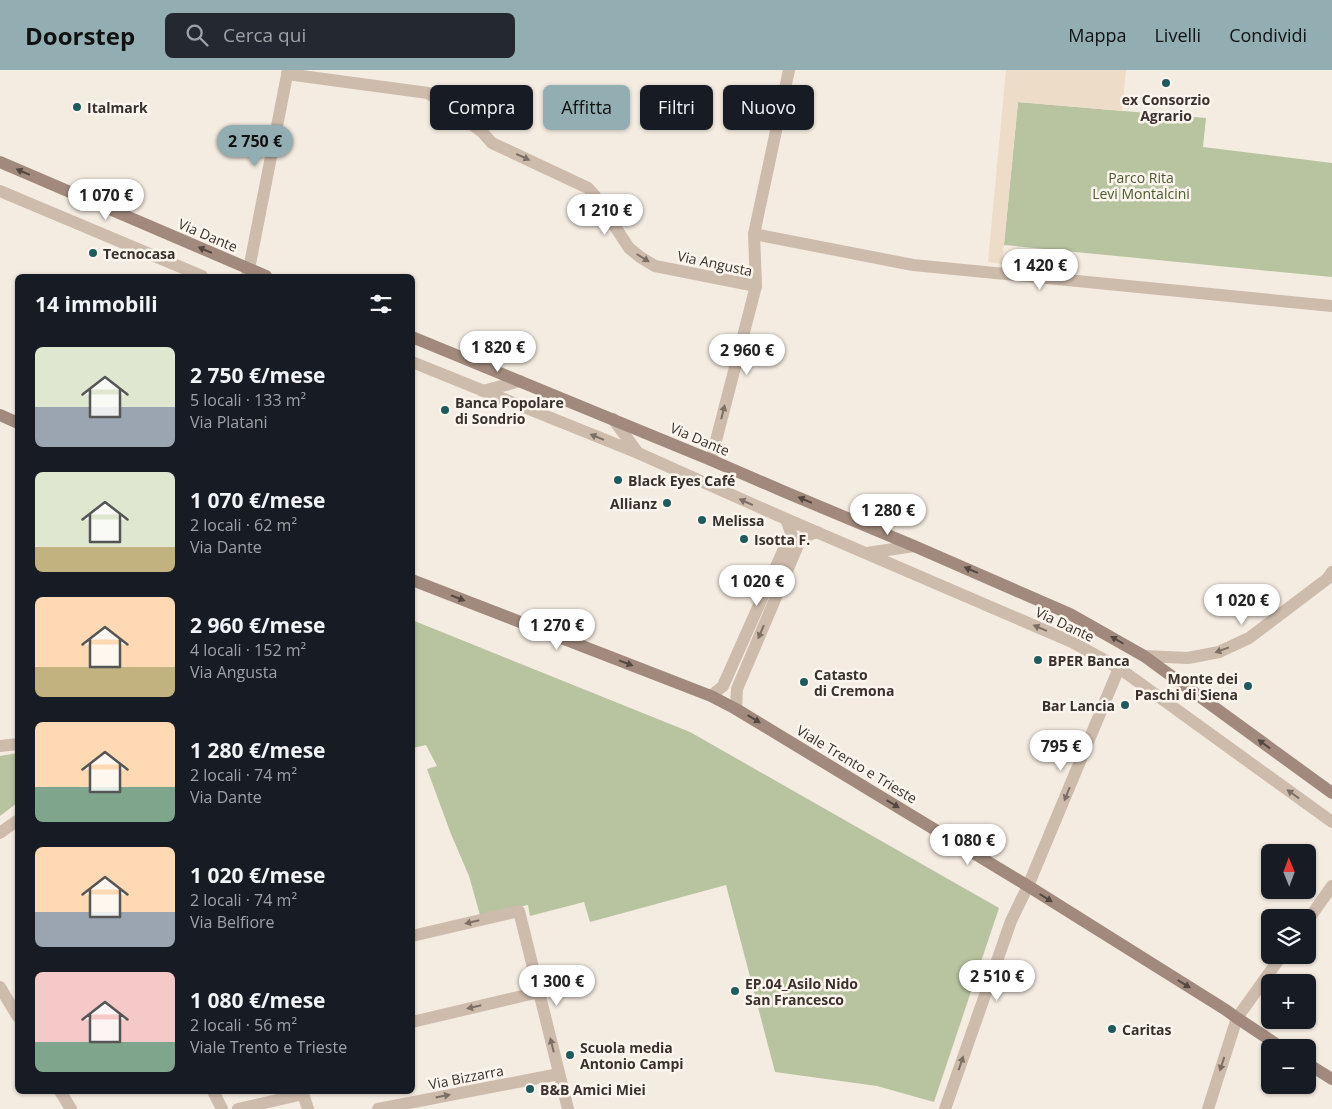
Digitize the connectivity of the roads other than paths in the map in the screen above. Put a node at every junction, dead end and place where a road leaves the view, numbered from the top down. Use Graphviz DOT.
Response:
graph roads {
  1 [pos="789,70"];
  2 [pos="287,72"];
  3 [pos="0,162"];
  4 [pos="0,191"];
  5 [pos="754,234"];
  6 [pos="248,273"];
  7 [pos="197,274"];
  8 [pos="756,286"];
  9 [pos="1332,306"];
  10 [pos="415,338"];
  11 [pos="415,363"];
  12 [pos="520,381"];
  13 [pos="483,391"];
  14 [pos="0,416"];
  15 [pos="613,419"];
  16 [pos="15,422"];
  17 [pos="638,453"];
  18 [pos="711,460"];
  19 [pos="786,519"];
  20 [pos="817,532"];
  21 [pos="914,546"];
  22 [pos="867,553"];
  23 [pos="1332,572"];
  24 [pos="415,581"];
  25 [pos="1144,656"];
  26 [pos="1119,668"];
  27 [pos="711,696"];
  28 [pos="736,708"];
  29 [pos="15,744"];
  30 [pos="0,746"];
  31 [pos="1332,793"];
  32 [pos="15,822"];
  33 [pos="1332,822"];
  34 [pos="0,832"];
  35 [pos="1028,886"];
  36 [pos="1332,886"];
  37 [pos="1316,909"];
  38 [pos="415,935"];
  39 [pos="1276,964"];
  40 [pos="0,986"];
  41 [pos="539,992"];
  42 [pos="15,1012"];
  43 [pos="1237,1018"];
  44 [pos="415,1021"];
  45 [pos="1268,1039"];
  46 [pos="1316,1069"];
  47 [pos="559,1074"];
  48 [pos="1332,1079"];
  49 [pos="62,1094"];
  50 [pos="214,1094"];
  51 [pos="295,1094"];
  52 [pos="304,1094"];
  53 [pos="71,1109"];
  54 [pos="222,1109"];
  55 [pos="238,1109"];
  56 [pos="308,1109"];
  57 [pos="378,1109"];
  58 [pos="568,1109"];
  59 [pos="945,1109"];
  60 [pos="1208,1109"];
  1 -- 5 [label="street"];
  2 -- 6 [label="street"];
  2 -- 8 [label="street, Via Angusta, one-way"];
  6 -- 3 [label="main road, Via Dante, one-way"];
  4 -- 7 [label="street"];
  5 -- 8 [label="street"];
  5 -- 9 [label="street"];
  18 -- 8 [label="street, Via Angusta, one-way"];
  10 -- 12 [label="main road, Via Dante"];
  11 -- 13 [label="street, Via Dante"];
  12 -- 13 [label="street"];
  12 -- 15 [label="main road, Via Dante"];
  17 -- 13 [label="street, Via Dante, one-way"];
  14 -- 16 [label="main road"];
  15 -- 17 [label="street, Via Dante"];
  15 -- 18 [label="main road, Via Dante"];
  19 -- 17 [label="street, Via Dante, one-way"];
  21 -- 18 [label="main road, Via Dante, one-way"];
  19 -- 20 [label="street, Via Dante"];
  19 -- 27 [label="street"];
  20 -- 22 [label="street, Via Dante"];
  20 -- 28 [label="street, one-way"];
  21 -- 22 [label="street"];
  25 -- 21 [label="main road, Via Dante, one-way"];
  26 -- 22 [label="street, Via Dante, one-way"];
  23 -- 25 [label="street, one-way"];
  24 -- 27 [label="main road, Viale Trento e Trieste, one-way"];
  31 -- 25 [label="main road, Via Dante, one-way"];
  33 -- 26 [label="street, Via Dante, one-way"];
  26 -- 35 [label="street, one-way"];
  27 -- 28 [label="main road, Viale Trento e Trieste"];
  28 -- 35 [label="main road, Viale Trento e Trieste, one-way"];
  29 -- 30 [label="street"];
  32 -- 34 [label="street"];
  35 -- 43 [label="main road, Viale Trento e Trieste, one-way"];
  59 -- 35 [label="street, one-way"];
  36 -- 37 [label="street"];
  41 -- 38 [label="street, one-way"];
  39 -- 43 [label="street"];
  40 -- 42 [label="street"];
  41 -- 44 [label="street, one-way"];
  47 -- 41 [label="street, one-way"];
  43 -- 45 [label="main road, Viale Trento e Trieste"];
  43 -- 60 [label="street, one-way"];
  46 -- 48 [label="main road"];
  57 -- 47 [label="street, Via Bizzarra, one-way"];
  47 -- 58 [label="street"];
  49 -- 53 [label="street"];
  50 -- 54 [label="street"];
  51 -- 55 [label="street"];
  52 -- 56 [label="street"];
}
